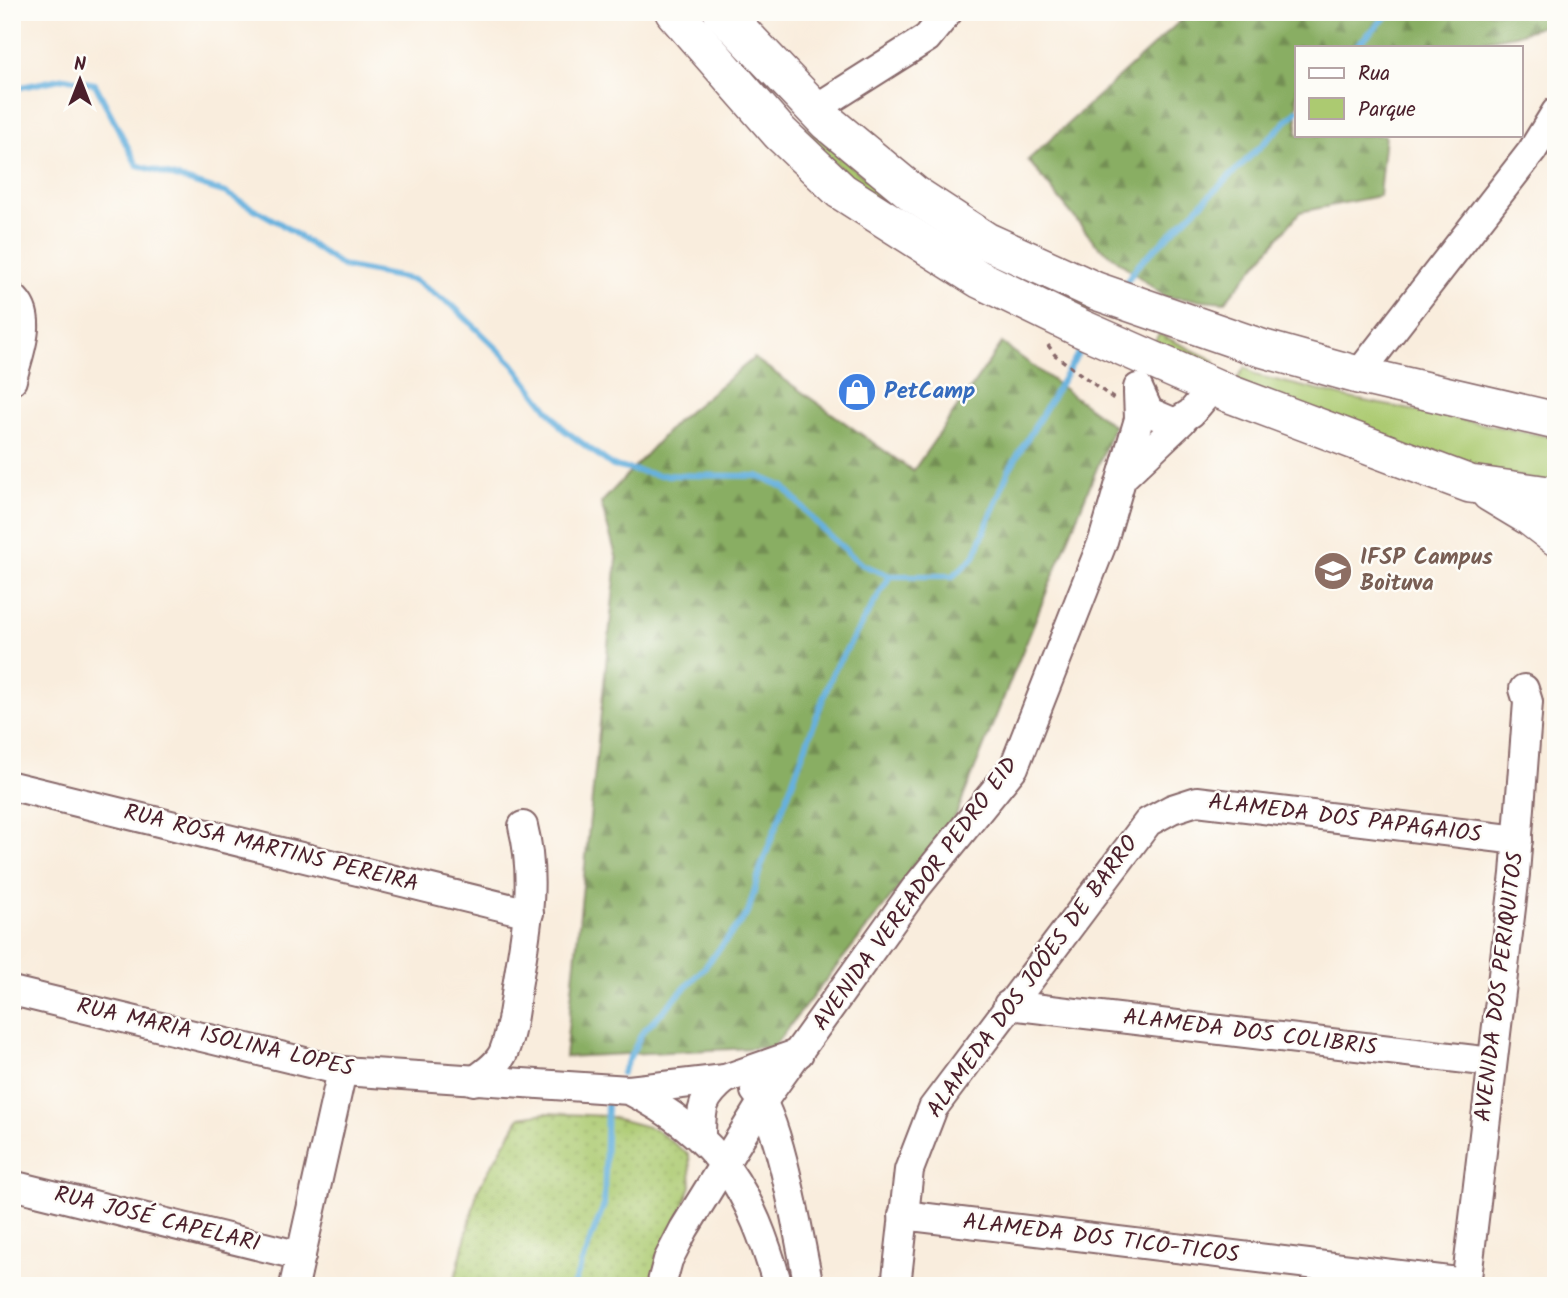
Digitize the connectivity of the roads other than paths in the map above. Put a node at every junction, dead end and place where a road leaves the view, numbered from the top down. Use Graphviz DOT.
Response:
graph roads {
  1 [pos="674,12"];
  2 [pos="722,12"];
  3 [pos="948,12"];
  4 [pos="815,109"];
  5 [pos="1556,111"];
  6 [pos="17,300"];
  7 [pos="1155,312"];
  8 [pos="1224,334"];
  9 [pos="1132,350"];
  10 [pos="1359,376"];
  11 [pos="12,380"];
  12 [pos="1213,387"];
  13 [pos="1138,393"];
  14 [pos="1182,421"];
  15 [pos="1556,422"];
  16 [pos="1122,478"];
  17 [pos="1470,484"];
  18 [pos="1556,496"];
  19 [pos="1556,537"];
  20 [pos="1524,689"];
  21 [pos="12,786"];
  22 [pos="1172,808"];
  23 [pos="523,826"];
  24 [pos="1518,840"];
  25 [pos="529,913"];
  26 [pos="12,991"];
  27 [pos="1008,1005"];
  28 [pos="799,1053"];
  29 [pos="1492,1062"];
  30 [pos="342,1071"];
  31 [pos="725,1079"];
  32 [pos="474,1081"];
  33 [pos="629,1090"];
  34 [pos="764,1101"];
  35 [pos="701,1137"];
  36 [pos="724,1163"];
  37 [pos="12,1185"];
  38 [pos="903,1215"];
  39 [pos="302,1256"];
  40 [pos="808,1279"];
  41 [pos="777,1282"];
  42 [pos="1466,1284"];
  43 [pos="294,1286"];
  44 [pos="661,1286"];
  45 [pos="895,1286"];
  1 -- 9 [label="main road"];
  2 -- 4 [label="main road"];
  3 -- 4 [label="street"];
  4 -- 7 [label="main road"];
  5 -- 10 [label="street"];
  6 -- 11 [label="street"];
  7 -- 8 [label="main road"];
  7 -- 9 [label="main road"];
  8 -- 10 [label="main road"];
  8 -- 12 [label="main road"];
  9 -- 12 [label="main road"];
  9 -- 13 [label="street, AVENIDA VEREADOR PEDRO EID"];
  10 -- 15 [label="main road"];
  12 -- 14 [label="street, AVENIDA VEREADOR PEDRO EID"];
  12 -- 17 [label="main road"];
  13 -- 14 [label="street"];
  13 -- 16 [label="street, AVENIDA VEREADOR PEDRO EID"];
  14 -- 16 [label="street, AVENIDA VEREADOR PEDRO EID"];
  16 -- 28 [label="street, AVENIDA VEREADOR PEDRO EID"];
  17 -- 18 [label="main road"];
  17 -- 19 [label="main road"];
  20 -- 24 [label="street, AVENIDA DOS PERIQUITOS"];
  21 -- 25 [label="street, RUA ROSA MARTINS PEREIRA"];
  22 -- 24 [label="street, ALAMEDA DOS PAPAGAIOS"];
  22 -- 27 [label="street, ALAMEDA DOS JOÕES DE BARRO"];
  23 -- 25 [label="street"];
  24 -- 29 [label="street, AVENIDA DOS PERIQUITOS"];
  25 -- 32 [label="street"];
  26 -- 30 [label="street, RUA MARIA ISOLINA LOPES"];
  27 -- 29 [label="street, ALAMEDA DOS COLIBRIS"];
  27 -- 38 [label="street, ALAMEDA DOS JOÕES DE BARRO"];
  28 -- 31 [label="street, RUA MARIA ISOLINA LOPES"];
  28 -- 34 [label="street, AVENIDA VEREADOR PEDRO EID"];
  29 -- 42 [label="street, AVENIDA DOS PERIQUITOS"];
  30 -- 32 [label="street, RUA MARIA ISOLINA LOPES"];
  30 -- 39 [label="street"];
  31 -- 33 [label="street, RUA MARIA ISOLINA LOPES"];
  31 -- 34 [label="street"];
  31 -- 35 [label="street"];
  32 -- 33 [label="street, RUA MARIA ISOLINA LOPES"];
  33 -- 35 [label="street, RUA MARIA ISOLINA LOPES"];
  34 -- 36 [label="street, AVENIDA VEREADOR PEDRO EID"];
  34 -- 40 [label="street"];
  35 -- 36 [label="street, RUA MARIA ISOLINA LOPES"];
  36 -- 41 [label="street, RUA MARIA ISOLINA LOPES"];
  36 -- 44 [label="street, AVENIDA VEREADOR PEDRO EID"];
  37 -- 39 [label="street, RUA JOSÉ CAPELARI"];
  38 -- 42 [label="street, ALAMEDA DOS TICO-TICOS"];
  38 -- 45 [label="street, ALAMEDA DOS JOÕES DE BARRO"];
  39 -- 43 [label="street"];
  40 -- 41 [label="street"];
}
